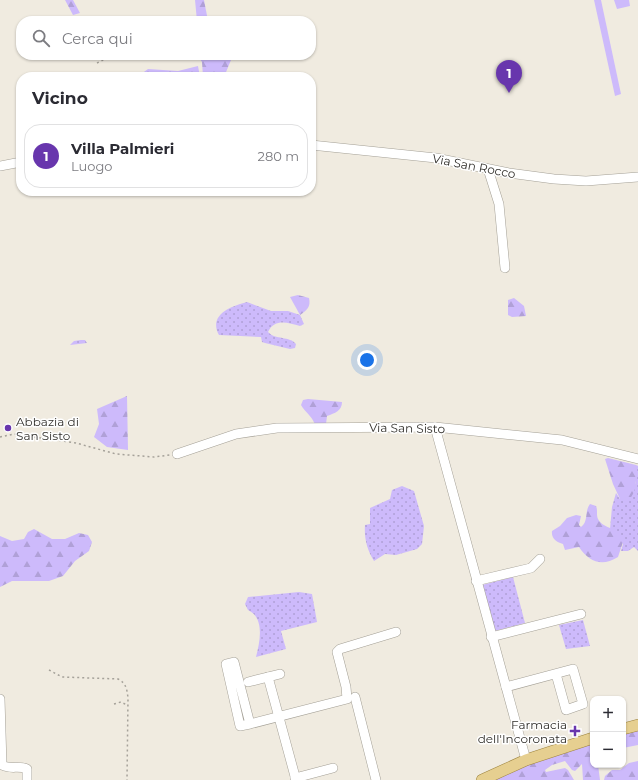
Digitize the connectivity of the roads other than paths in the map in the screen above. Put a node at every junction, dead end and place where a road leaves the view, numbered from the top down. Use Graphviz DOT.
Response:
graph roads {
  1 [pos="316,146"];
  2 [pos="16,163"];
  3 [pos="0,166"];
  4 [pos="488,170"];
  5 [pos="638,177"];
  6 [pos="504,268"];
  7 [pos="435,426"];
  8 [pos="177,454"];
  9 [pos="638,459"];
  10 [pos="540,559"];
  11 [pos="476,581"];
  12 [pos="580,614"];
  13 [pos="396,632"];
  14 [pos="491,637"];
  15 [pos="280,674"];
  16 [pos="556,674"];
  17 [pos="268,677"];
  18 [pos="248,682"];
  19 [pos="506,687"];
  20 [pos="355,697"];
  21 [pos="0,699"];
  22 [pos="280,717"];
  23 [pos="250,724"];
  24 [pos="638,725"];
  25 [pos="626,728"];
  26 [pos="590,739"];
  27 [pos="526,760"];
  28 [pos="333,768"];
  29 [pos="296,779"];
  30 [pos="27,780"];
  31 [pos="376,780"];
  32 [pos="482,780"];
  1 -- 4 [label="street, Via San Rocco"];
  2 -- 3 [label="street"];
  4 -- 5 [label="street, Via San Rocco"];
  4 -- 6 [label="street"];
  7 -- 8 [label="street, Via San Sisto"];
  7 -- 9 [label="street, Via San Sisto"];
  7 -- 11 [label="street"];
  10 -- 11 [label="street"];
  11 -- 14 [label="street"];
  12 -- 14 [label="street"];
  13 -- 22 [label="street"];
  14 -- 19 [label="street"];
  15 -- 17 [label="street"];
  16 -- 16 [label="street"];
  16 -- 19 [label="street"];
  17 -- 18 [label="street"];
  17 -- 22 [label="street"];
  19 -- 27 [label="street"];
  20 -- 31 [label="street"];
  21 -- 30 [label="street"];
  22 -- 23 [label="street"];
  22 -- 29 [label="street"];
  23 -- 23 [label="street"];
  24 -- 25 [label="main road"];
  26 -- 27 [label="main road"];
  27 -- 32 [label="main road"];
  28 -- 29 [label="street"];
}
